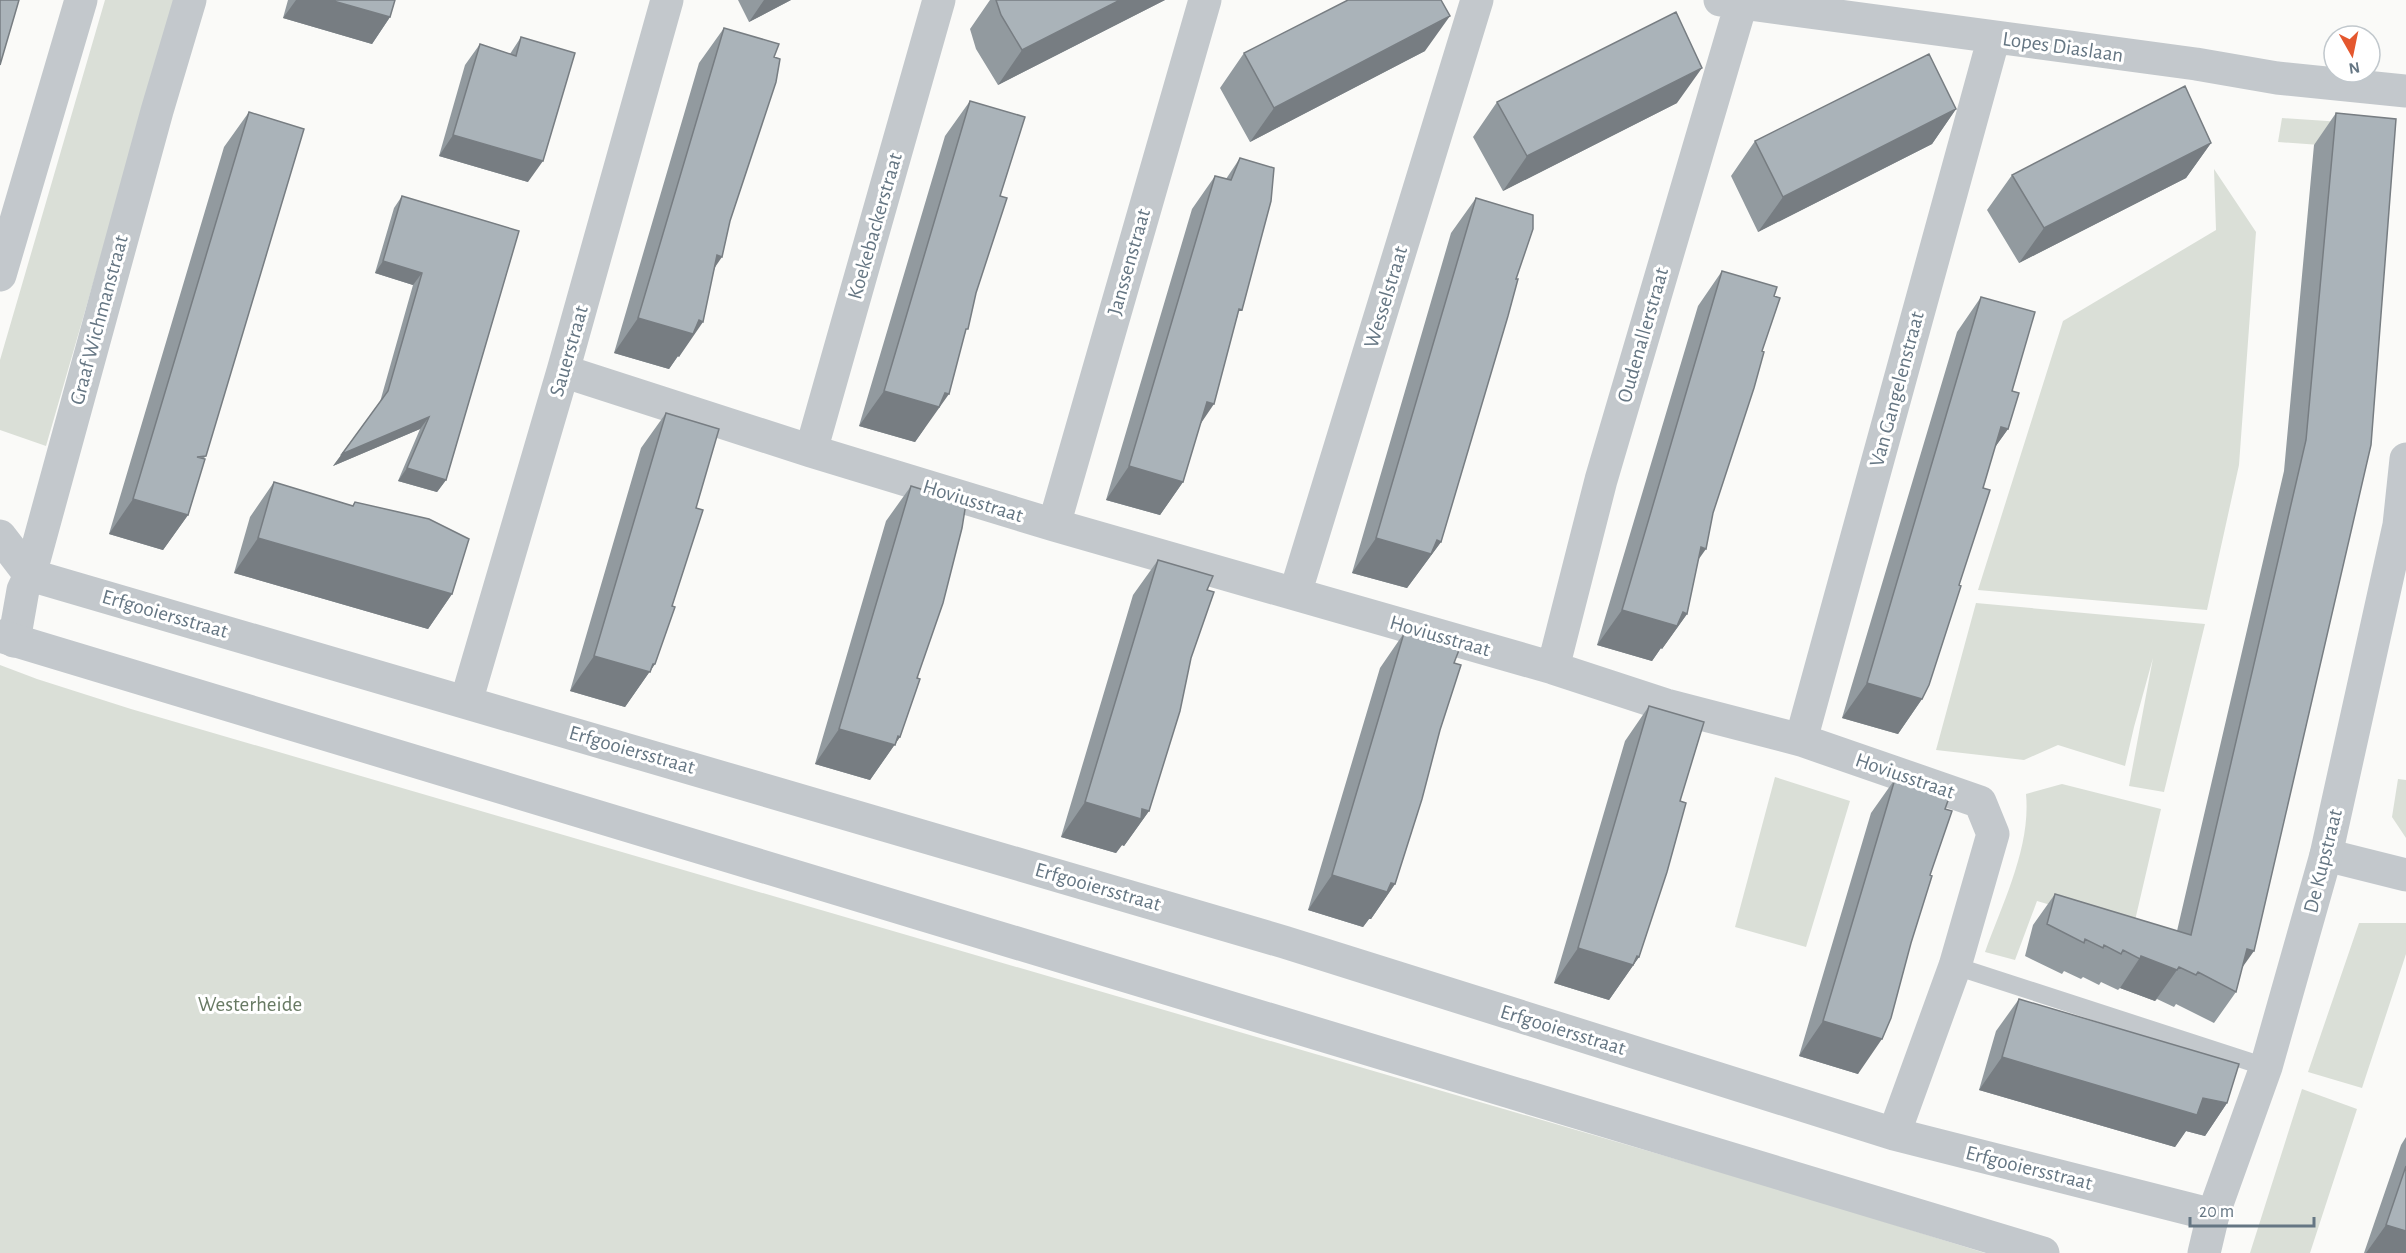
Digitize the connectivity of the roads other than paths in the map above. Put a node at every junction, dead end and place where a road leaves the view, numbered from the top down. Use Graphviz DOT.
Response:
graph roads {
  1 [pos="81,0"];
  2 [pos="190,0"];
  3 [pos="668,0"];
  4 [pos="939,0"];
  5 [pos="1205,0"];
  6 [pos="1477,0"];
  7 [pos="1730,2"];
  8 [pos="1994,37"];
  9 [pos="2406,91"];
  10 [pos="0,275"];
  11 [pos="563,371"];
  12 [pos="811,451"];
  13 [pos="2406,459"];
  14 [pos="1054,525"];
  15 [pos="0,536"];
  16 [pos="30,575"];
  17 [pos="1294,594"];
  18 [pos="7,638"];
  19 [pos="1552,668"];
  20 [pos="466,702"];
  21 [pos="1801,740"];
  22 [pos="2326,855"];
  23 [pos="2406,875"];
  24 [pos="1955,966"];
  25 [pos="2266,1067"];
  26 [pos="1894,1134"];
  27 [pos="2213,1215"];
  28 [pos="2043,1253"];
  29 [pos="2204,1253"];
  1 -- 10 [label="street"];
  2 -- 16 [label="street, Graaf Wichmanstraat"];
  3 -- 11 [label="street, Sauerstraat"];
  4 -- 12 [label="street, Koekebackerstraat"];
  5 -- 14 [label="street, Janssenstraat"];
  6 -- 17 [label="street, Wesselstraat"];
  7 -- 8 [label="street, Lopes Diaslaan"];
  7 -- 19 [label="street, Oudenallerstraat"];
  8 -- 9 [label="street, Lopes Diaslaan"];
  8 -- 21 [label="street, Van Gangelenstraat"];
  11 -- 12 [label="street, Hoviusstraat"];
  11 -- 20 [label="street, Sauerstraat"];
  12 -- 14 [label="street, Hoviusstraat"];
  13 -- 22 [label="street, De Kupstraat"];
  14 -- 17 [label="street, Hoviusstraat"];
  15 -- 16 [label="street"];
  16 -- 18 [label="street, Graaf Wichmanstraat"];
  16 -- 20 [label="street, Erfgooiersstraat"];
  17 -- 19 [label="street, Hoviusstraat"];
  18 -- 28 [label="street"];
  19 -- 21 [label="street, Hoviusstraat"];
  20 -- 26 [label="street, Erfgooiersstraat"];
  21 -- 24 [label="street, Hoviusstraat"];
  22 -- 23 [label="street"];
  22 -- 25 [label="street, De Kupstraat"];
  24 -- 25 [label="lane"];
  24 -- 26 [label="street, Hoviusstraat"];
  25 -- 27 [label="street, De Kupstraat"];
  26 -- 27 [label="street, Erfgooiersstraat"];
  27 -- 29 [label="street, De Kupstraat"];
}
